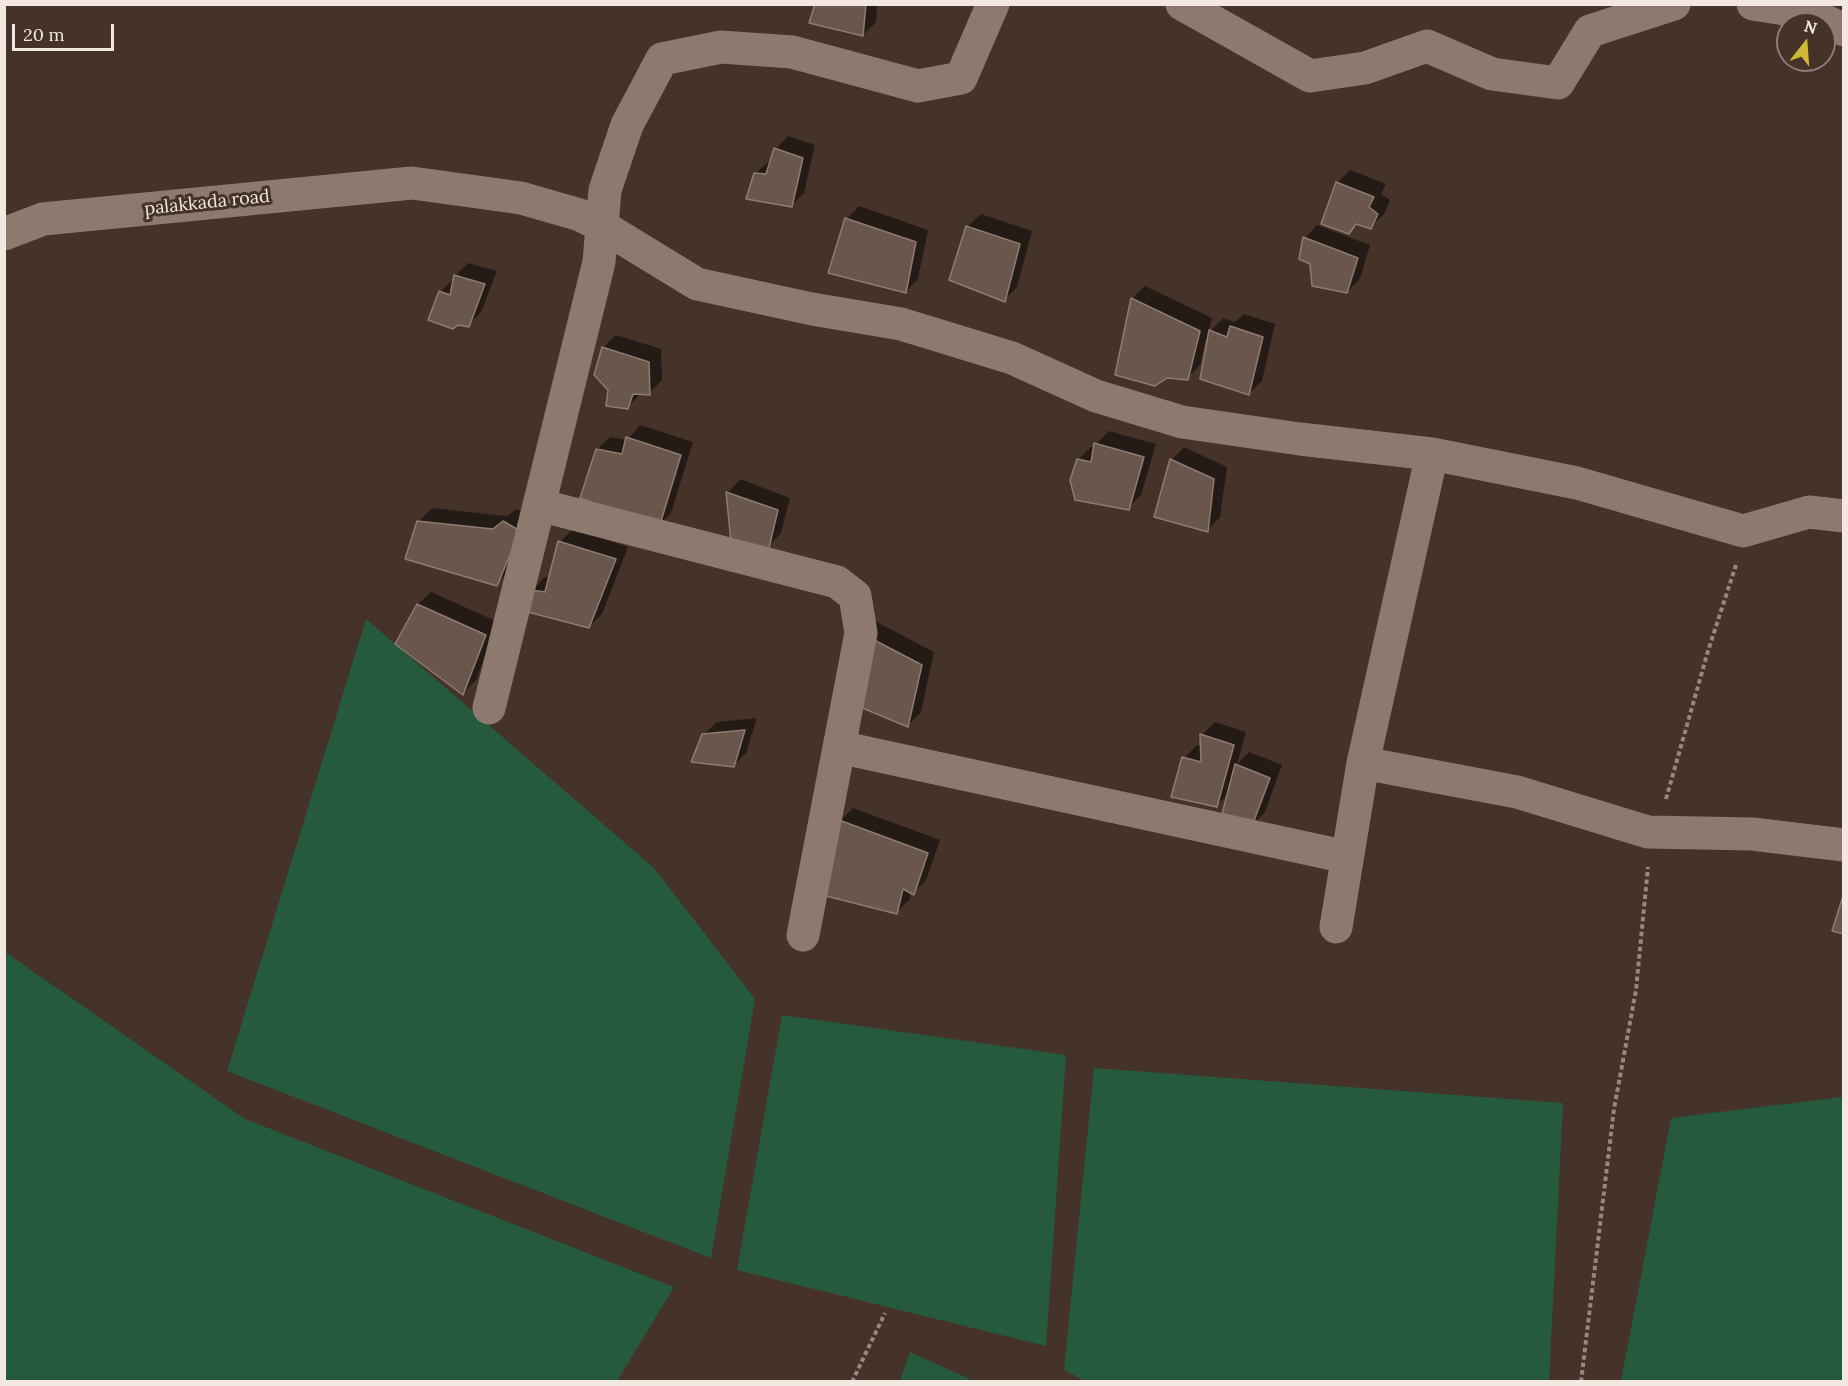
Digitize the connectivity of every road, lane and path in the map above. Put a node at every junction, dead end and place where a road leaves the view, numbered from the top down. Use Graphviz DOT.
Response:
graph roads {
  1 [pos="993,4"];
  2 [pos="1182,4"];
  3 [pos="1674,4"];
  4 [pos="1753,4"];
  5 [pos="1844,30"];
  6 [pos="602,226"];
  7 [pos="4,234"];
  8 [pos="1432,454"];
  9 [pos="539,505"];
  10 [pos="1844,516"];
  11 [pos="1748,530"];
  12 [pos="489,708"];
  13 [pos="839,747"];
  14 [pos="1363,764"];
  15 [pos="1656,832"];
  16 [pos="1844,845"];
  17 [pos="1347,856"];
  18 [pos="1336,927"];
  19 [pos="803,935"];
  20 [pos="885,1313"];
  21 [pos="852,1382"];
  22 [pos="1581,1382"];
  1 -- 6 [label="street"];
  2 -- 3 [label="street"];
  4 -- 5 [label="street"];
  6 -- 7 [label="street, palakkada road"];
  6 -- 8 [label="street, palakkada road"];
  6 -- 9 [label="street"];
  8 -- 11 [label="street, palakkada road"];
  8 -- 14 [label="street"];
  9 -- 12 [label="street"];
  9 -- 13 [label="street"];
  10 -- 11 [label="street"];
  11 -- 15 [label="path"];
  13 -- 17 [label="street"];
  13 -- 19 [label="street"];
  14 -- 15 [label="street"];
  14 -- 17 [label="street"];
  15 -- 16 [label="street"];
  15 -- 22 [label="path"];
  17 -- 18 [label="street"];
  20 -- 21 [label="path"];
}
